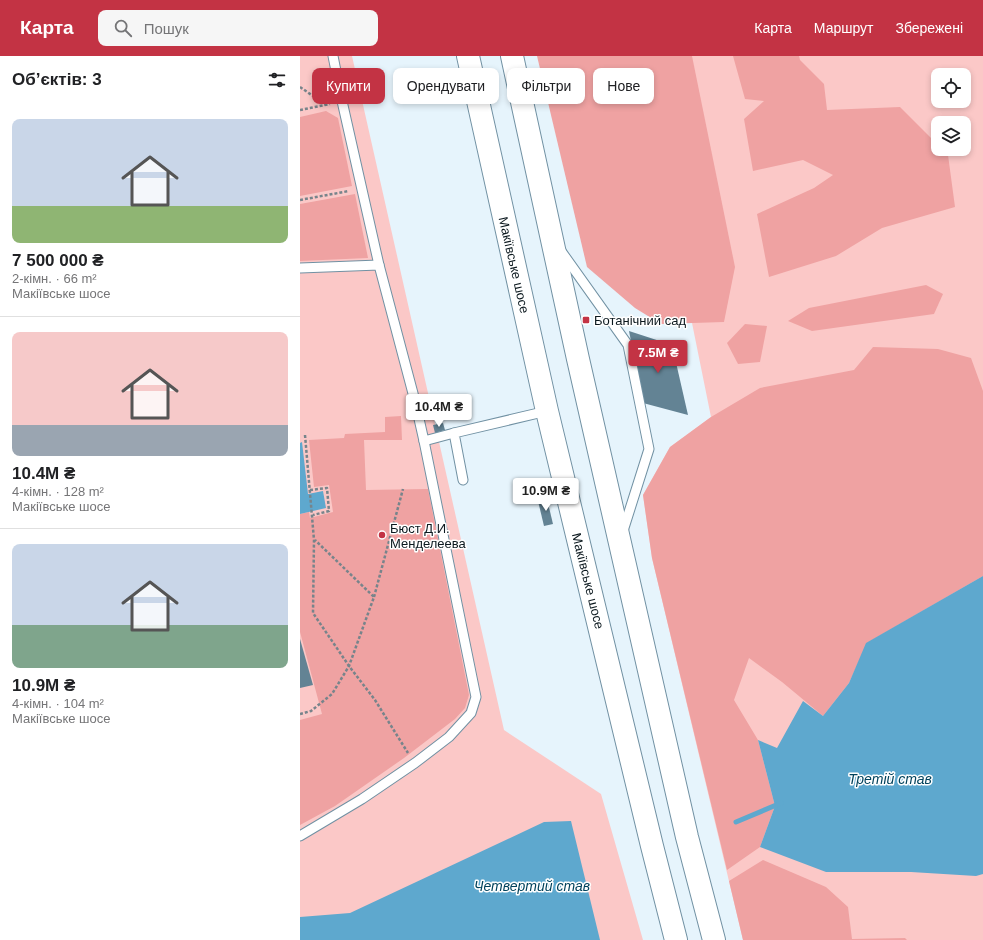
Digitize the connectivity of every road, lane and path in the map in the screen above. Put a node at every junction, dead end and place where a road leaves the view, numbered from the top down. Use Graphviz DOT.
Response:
graph roads {
  1 [pos="333,56"];
  2 [pos="468,56"];
  3 [pos="512,56"];
  4 [pos="335,68"];
  5 [pos="300,87"];
  6 [pos="312,95"];
  7 [pos="326,104"];
  8 [pos="343,104"];
  9 [pos="300,110"];
  10 [pos="362,188"];
  11 [pos="300,200"];
  12 [pos="551,237"];
  13 [pos="379,265"];
  14 [pos="300,268"];
  15 [pos="547,411"];
  16 [pos="454,433"];
  17 [pos="305,435"];
  18 [pos="424,441"];
  19 [pos="463,480"];
  20 [pos="403,489"];
  21 [pos="310,492"];
  22 [pos="313,513"];
  23 [pos="314,540"];
  24 [pos="620,542"];
  25 [pos="374,597"];
  26 [pos="349,666"];
  27 [pos="300,714"];
  28 [pos="415,763"];
  29 [pos="300,836"];
  30 [pos="676,940"];
  31 [pos="714,940"];
  1 -- 4 [label="lane"];
  2 -- 15 [label="main road, Макіївське шосе"];
  3 -- 12 [label="main road"];
  5 -- 6 [label="path"];
  7 -- 9 [label="path"];
  8 -- 10 [label="lane"];
  10 -- 11 [label="path"];
  10 -- 13 [label="lane"];
  12 -- 24 [label="main road"];
  12 -- 24 [label="lane"];
  13 -- 14 [label="lane"];
  13 -- 18 [label="lane"];
  15 -- 16 [label="lane"];
  15 -- 30 [label="main road, Макіївське шосе"];
  16 -- 18 [label="lane"];
  16 -- 19 [label="lane"];
  17 -- 21 [label="path"];
  18 -- 28 [label="lane"];
  20 -- 25 [label="path"];
  21 -- 22 [label="path"];
  21 -- 22 [label="path"];
  22 -- 23 [label="path"];
  23 -- 25 [label="path"];
  23 -- 26 [label="path"];
  24 -- 31 [label="main road"];
  25 -- 26 [label="path"];
  26 -- 27 [label="path"];
  26 -- 28 [label="path"];
  28 -- 29 [label="lane"];
}
